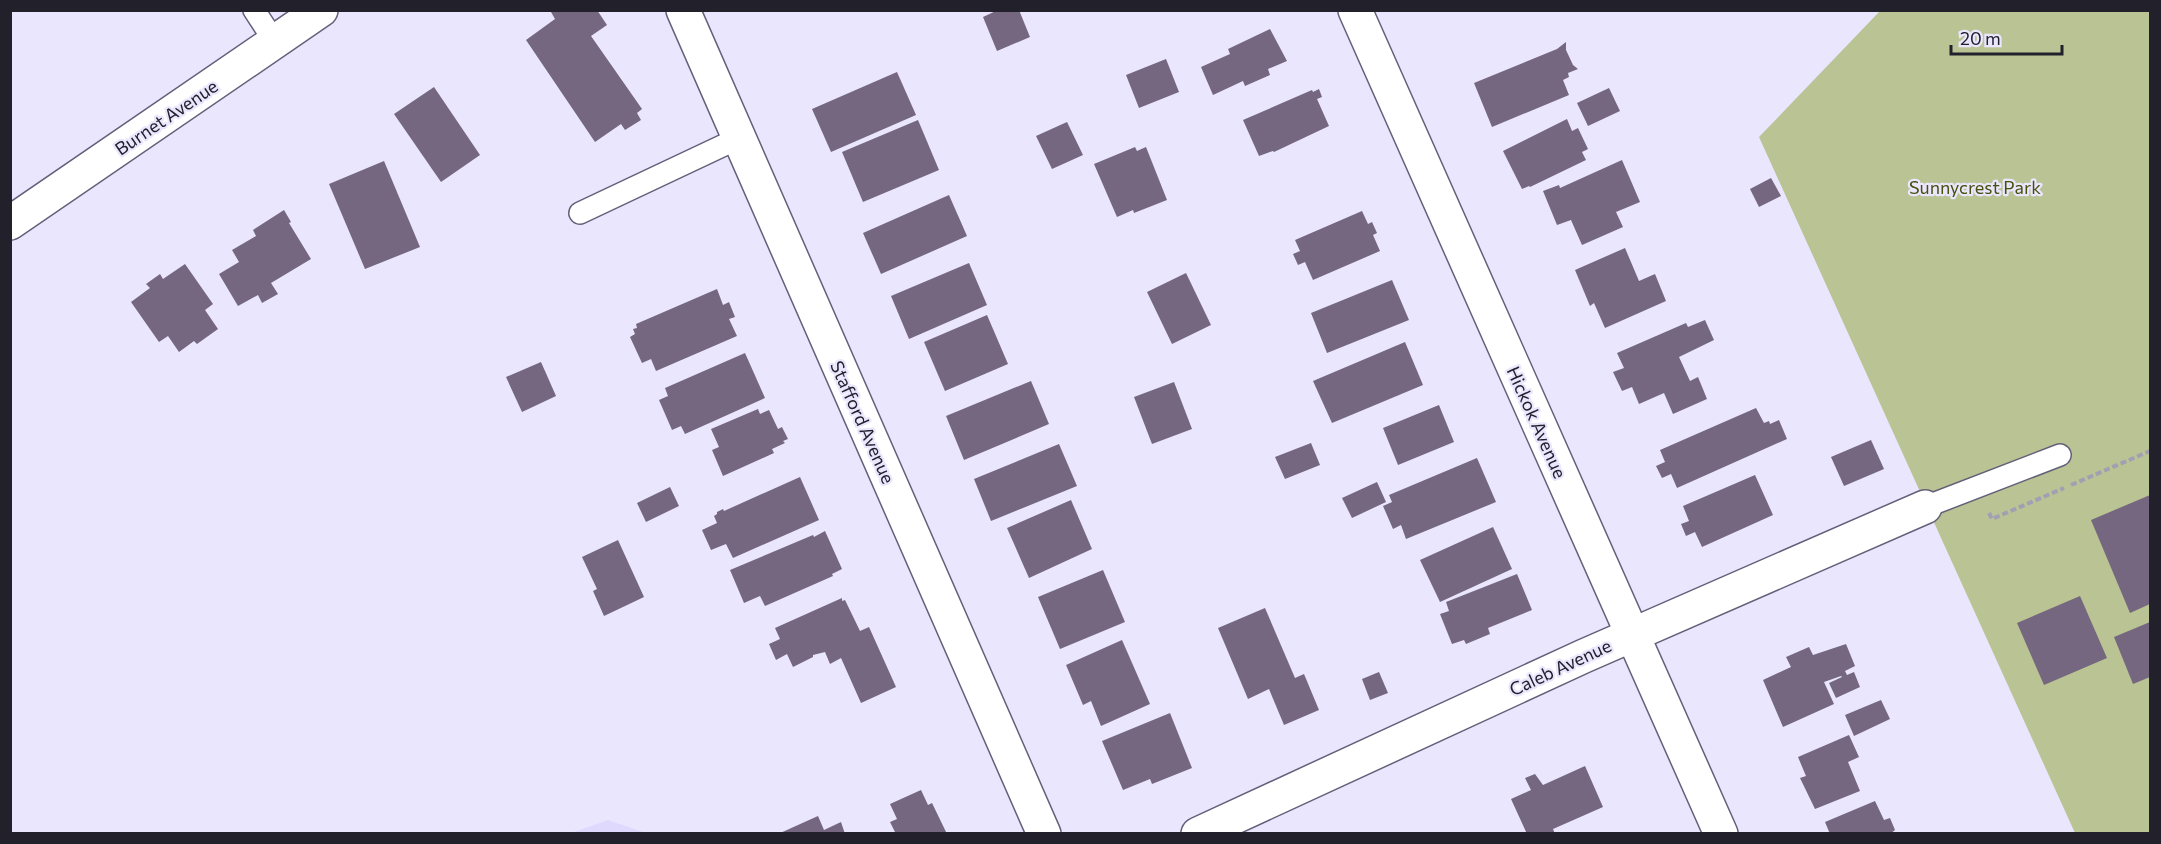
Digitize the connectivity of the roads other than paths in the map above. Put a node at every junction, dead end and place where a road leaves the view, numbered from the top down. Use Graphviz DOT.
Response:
graph roads {
  1 [pos="254,10"];
  2 [pos="321,10"];
  3 [pos="683,10"];
  4 [pos="1355,10"];
  5 [pos="275,42"];
  6 [pos="739,138"];
  7 [pos="580,213"];
  8 [pos="10,223"];
  9 [pos="2060,454"];
  10 [pos="1925,507"];
  11 [pos="1632,635"];
  12 [pos="1044,834"];
  13 [pos="1198,834"];
  14 [pos="1721,834"];
  1 -- 5 [label="lane"];
  2 -- 5 [label="street, Burnet Avenue"];
  3 -- 6 [label="street, Stafford Avenue"];
  4 -- 11 [label="street, Hickok Avenue"];
  5 -- 8 [label="street, Burnet Avenue"];
  6 -- 7 [label="lane"];
  6 -- 12 [label="street, Stafford Avenue"];
  9 -- 10 [label="lane"];
  10 -- 11 [label="street, Caleb Avenue"];
  11 -- 13 [label="street, Caleb Avenue"];
  11 -- 14 [label="street, Hickok Avenue"];
}
